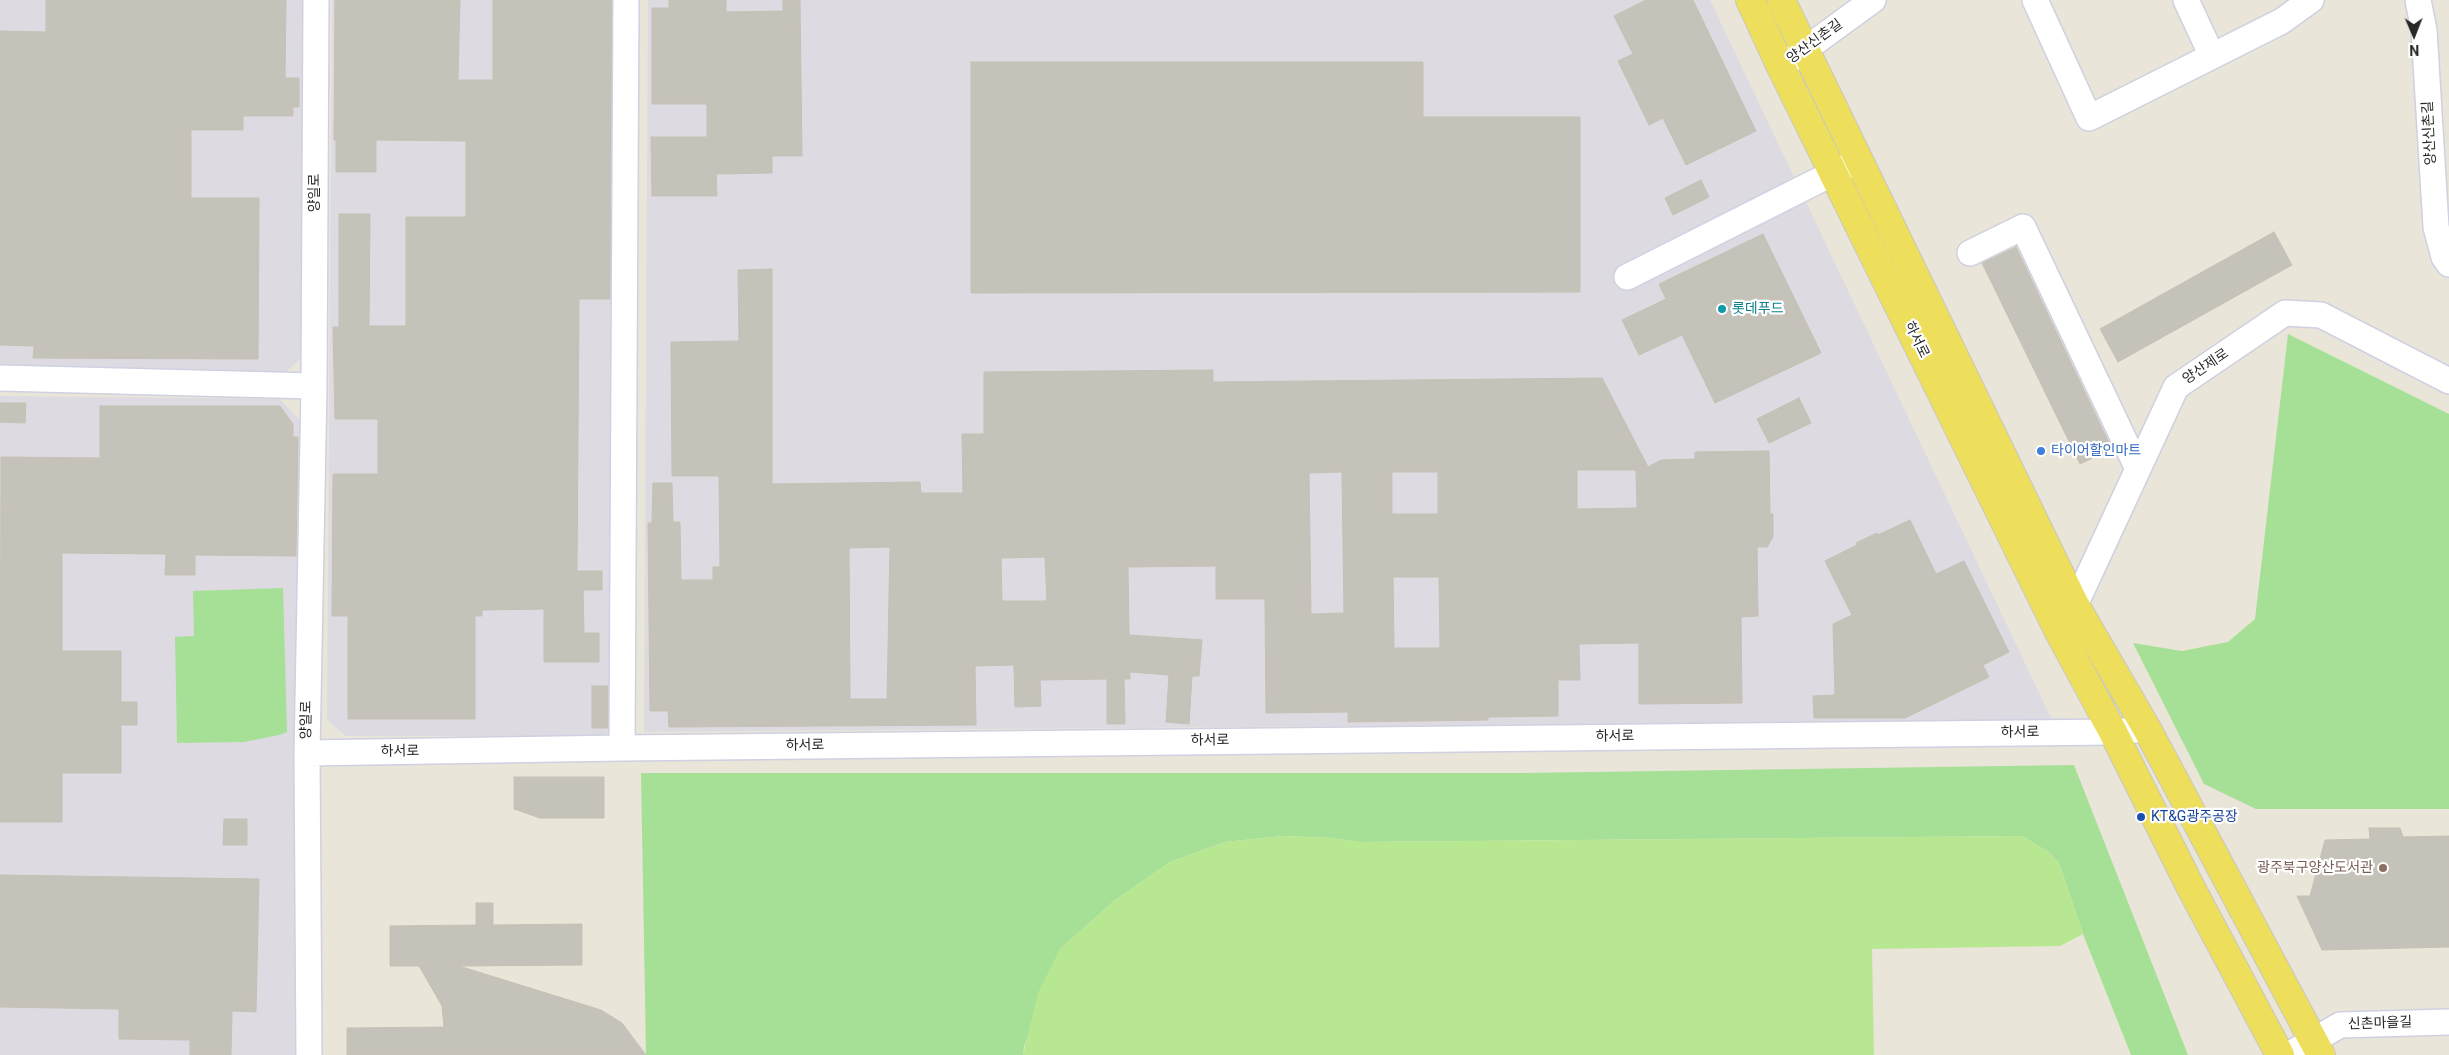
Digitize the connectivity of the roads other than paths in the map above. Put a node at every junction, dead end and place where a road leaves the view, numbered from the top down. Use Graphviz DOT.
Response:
graph roads {
  1 [pos="316,0"];
  2 [pos="626,0"];
  3 [pos="1750,0"];
  4 [pos="1781,0"];
  5 [pos="1873,0"];
  6 [pos="2034,0"];
  7 [pos="2186,0"];
  8 [pos="2311,0"];
  9 [pos="2418,0"];
  10 [pos="1806,49"];
  11 [pos="2212,56"];
  12 [pos="1781,67"];
  13 [pos="1859,160"];
  14 [pos="1833,173"];
  15 [pos="1970,253"];
  16 [pos="2449,264"];
  17 [pos="1627,277"];
  18 [pos="0,378"];
  19 [pos="2449,381"];
  20 [pos="314,386"];
  21 [pos="2138,470"];
  22 [pos="2075,605"];
  23 [pos="2058,630"];
  24 [pos="2147,729"];
  25 [pos="2113,732"];
  26 [pos="622,748"];
  27 [pos="306,753"];
  28 [pos="2449,1022"];
  29 [pos="2317,1047"];
  30 [pos="308,1055"];
  31 [pos="2280,1055"];
  32 [pos="2288,1055"];
  1 -- 20 [label="street, 양일로"];
  2 -- 26 [label="street"];
  3 -- 12 [label="main road, 하서로"];
  4 -- 10 [label="main road, 하서로"];
  5 -- 10 [label="street, 양산신촌길"];
  6 -- 11 [label="street"];
  7 -- 11 [label="street"];
  8 -- 11 [label="street"];
  9 -- 16 [label="street, 양산신촌길"];
  10 -- 12 [label="street, 양산신촌길"];
  10 -- 13 [label="main road, 하서로"];
  12 -- 14 [label="main road, 하서로"];
  13 -- 14 [label="street"];
  13 -- 22 [label="main road, 하서로"];
  14 -- 17 [label="street"];
  14 -- 23 [label="main road, 하서로"];
  15 -- 21 [label="street"];
  18 -- 20 [label="street"];
  19 -- 21 [label="street, 양산제로"];
  20 -- 27 [label="street, 양일로"];
  21 -- 22 [label="street, 양산제로"];
  22 -- 23 [label="street, 양산제로"];
  22 -- 24 [label="main road, 하서로"];
  23 -- 25 [label="main road, 하서로"];
  24 -- 25 [label="street, 하서로"];
  24 -- 29 [label="main road, 하서로"];
  25 -- 26 [label="street, 하서로"];
  25 -- 31 [label="main road, 하서로"];
  26 -- 27 [label="street, 하서로"];
  27 -- 30 [label="street, 양일로"];
  28 -- 29 [label="street, 신촌마을길"];
  29 -- 32 [label="street, 신촌마을길"];
}
